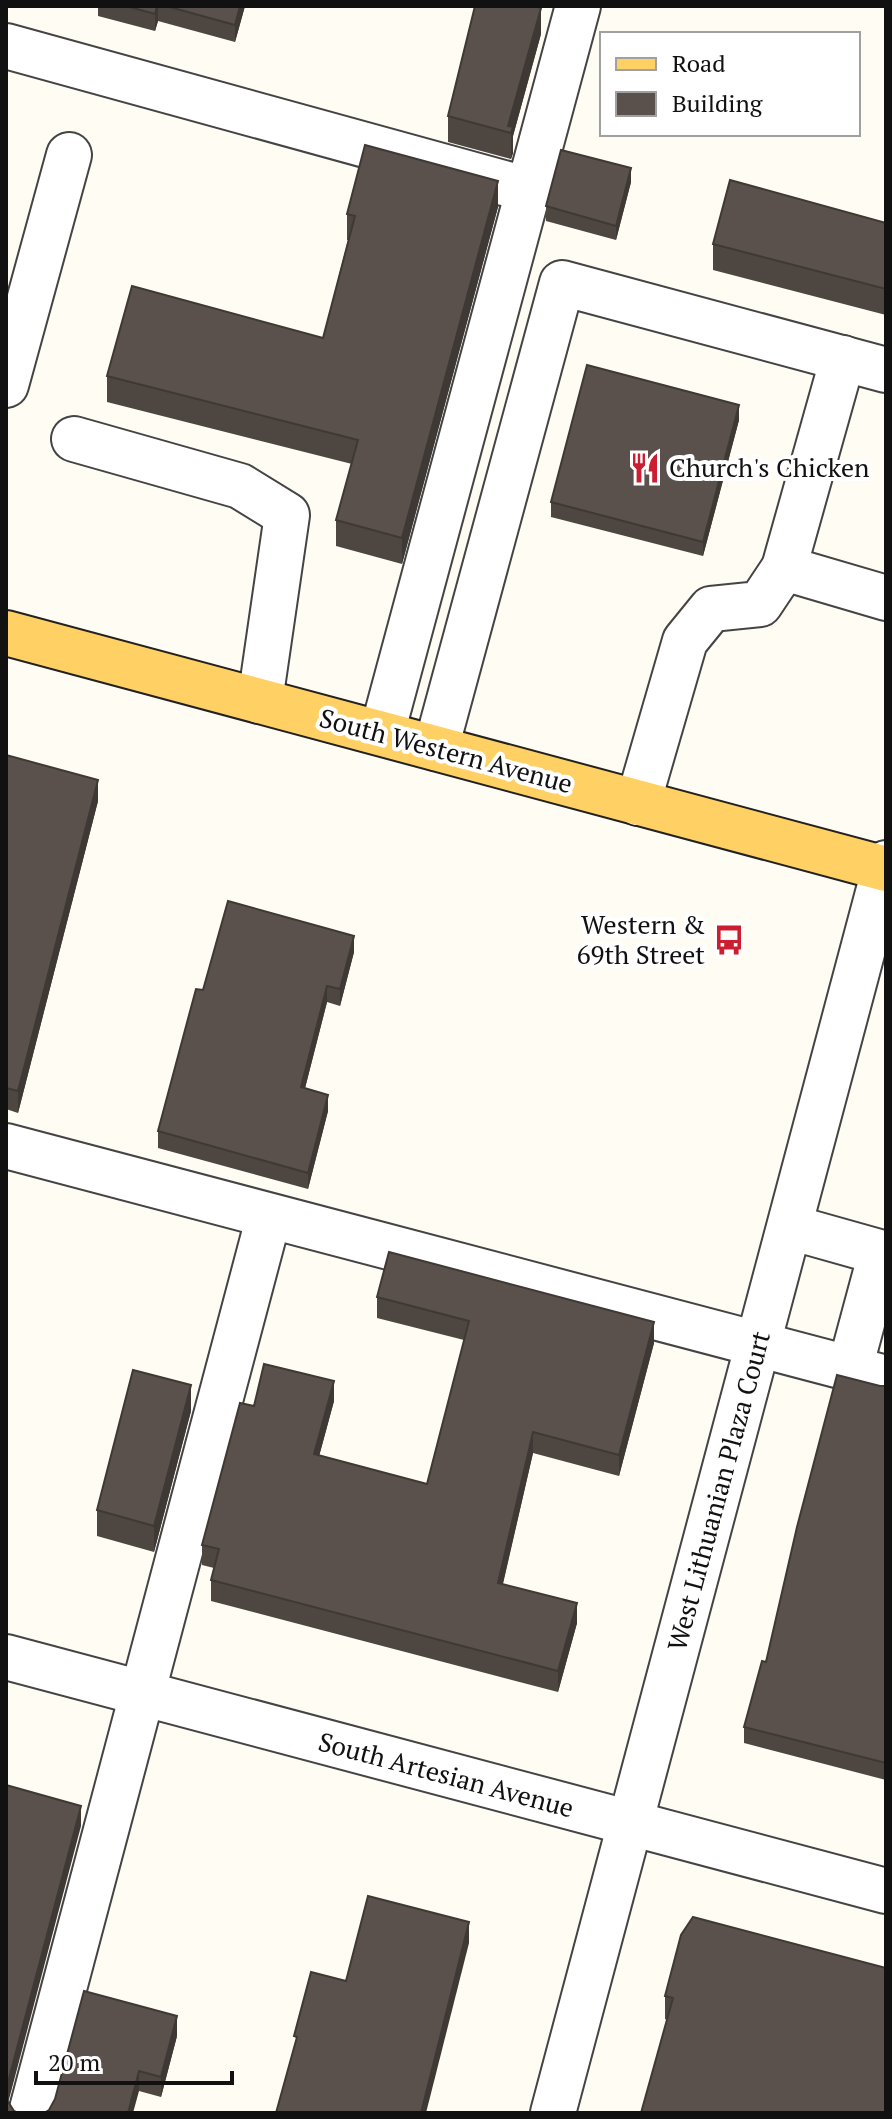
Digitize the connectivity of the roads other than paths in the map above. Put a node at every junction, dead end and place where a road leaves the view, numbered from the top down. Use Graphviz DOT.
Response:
graph roads {
  1 [pos="578,6"];
  2 [pos="6,46"];
  3 [pos="69,155"];
  4 [pos="529,190"];
  5 [pos="843,358"];
  6 [pos="886,370"];
  7 [pos="6,385"];
  8 [pos="74,439"];
  9 [pos="784,568"];
  10 [pos="886,598"];
  11 [pos="6,633"];
  12 [pos="260,701"];
  13 [pos="382,733"];
  14 [pos="436,748"];
  15 [pos="638,803"];
  16 [pos="885,867"];
  17 [pos="6,1146"];
  18 [pos="269,1216"];
  19 [pos="790,1227"];
  20 [pos="884,1254"];
  21 [pos="758,1343"];
  22 [pos="868,1373"];
  23 [pos="6,1657"];
  24 [pos="141,1694"];
  25 [pos="629,1825"];
  26 [pos="886,1891"];
  27 [pos="31,2113"];
  28 [pos="553,2113"];
  1 -- 4 [label="street"];
  2 -- 4 [label="street"];
  3 -- 7 [label="street"];
  4 -- 13 [label="street"];
  5 -- 6 [label="street"];
  5 -- 9 [label="street"];
  5 -- 14 [label="street"];
  8 -- 12 [label="street"];
  9 -- 10 [label="street"];
  9 -- 15 [label="street"];
  11 -- 12 [label="main road, South Western Avenue"];
  12 -- 13 [label="main road, South Western Avenue"];
  13 -- 14 [label="main road, South Western Avenue"];
  14 -- 15 [label="main road, South Western Avenue"];
  15 -- 16 [label="main road, South Western Avenue"];
  16 -- 19 [label="street, West Lithuanian Plaza Court"];
  17 -- 18 [label="street"];
  18 -- 21 [label="street"];
  18 -- 24 [label="street"];
  19 -- 20 [label="street"];
  19 -- 21 [label="street, West Lithuanian Plaza Court"];
  20 -- 22 [label="street"];
  21 -- 22 [label="street"];
  21 -- 25 [label="street, West Lithuanian Plaza Court"];
  23 -- 24 [label="street, South Artesian Avenue"];
  24 -- 25 [label="street, South Artesian Avenue"];
  24 -- 27 [label="street"];
  25 -- 26 [label="street, South Artesian Avenue"];
  25 -- 28 [label="street, West Lithuanian Plaza Court"];
}
